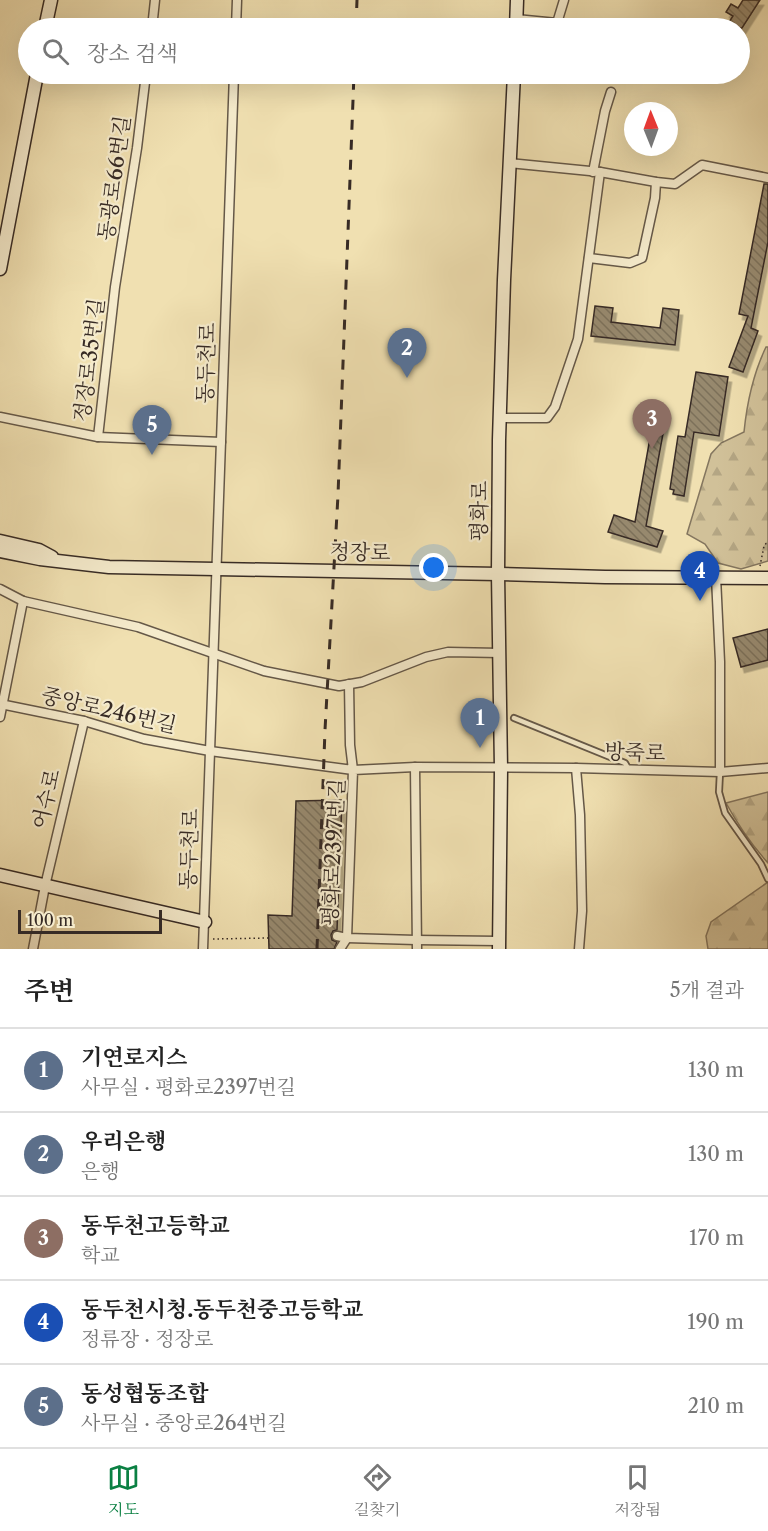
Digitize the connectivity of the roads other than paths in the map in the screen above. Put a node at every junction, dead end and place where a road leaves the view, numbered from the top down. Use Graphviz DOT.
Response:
graph roads {
  1 [pos="51,0"];
  2 [pos="155,0"];
  3 [pos="237,0"];
  4 [pos="517,0"];
  5 [pos="564,0"];
  6 [pos="47,18"];
  7 [pos="153,18"];
  8 [pos="236,18"];
  9 [pos="516,18"];
  10 [pos="559,18"];
  11 [pos="35,84"];
  12 [pos="145,84"];
  13 [pos="234,84"];
  14 [pos="513,84"];
  15 [pos="611,92"];
  16 [pos="509,163"];
  17 [pos="596,172"];
  18 [pos="768,178"];
  19 [pos="656,182"];
  20 [pos="589,258"];
  21 [pos="0,269"];
  22 [pos="116,287"];
  23 [pos="0,417"];
  24 [pos="500,418"];
  25 [pos="98,437"];
  26 [pos="221,442"];
  27 [pos="0,541"];
  28 [pos="0,551"];
  29 [pos="59,560"];
  30 [pos="217,569"];
  31 [pos="498,574"];
  32 [pos="716,577"];
  33 [pos="762,578"];
  34 [pos="0,589"];
  35 [pos="23,601"];
  36 [pos="214,653"];
  37 [pos="500,653"];
  38 [pos="349,684"];
  39 [pos="2,704"];
  40 [pos="0,717"];
  41 [pos="514,718"];
  42 [pos="84,721"];
  43 [pos="210,751"];
  44 [pos="415,767"];
  45 [pos="576,768"];
  46 [pos="768,768"];
  47 [pos="501,769"];
  48 [pos="353,770"];
  49 [pos="630,770"];
  50 [pos="720,772"];
  51 [pos="0,875"];
  52 [pos="768,879"];
  53 [pos="45,886"];
  54 [pos="205,922"];
  55 [pos="337,936"];
  56 [pos="347,938"];
  57 [pos="416,945"];
  58 [pos="499,945"];
  59 [pos="33,949"];
  60 [pos="203,949"];
  61 [pos="340,949"];
  62 [pos="579,949"];
  1 -- 6 [label="main road"];
  2 -- 7 [label="street"];
  3 -- 8 [label="street"];
  4 -- 9 [label="main road"];
  5 -- 10 [label="street"];
  11 -- 21 [label="main road"];
  12 -- 22 [label="street, 동광로66번길"];
  13 -- 26 [label="street, 동두천로"];
  14 -- 16 [label="main road, 평화로"];
  15 -- 17 [label="street"];
  16 -- 17 [label="street"];
  16 -- 24 [label="main road, 평화로"];
  17 -- 19 [label="street"];
  17 -- 20 [label="street"];
  18 -- 19 [label="street"];
  19 -- 20 [label="street"];
  20 -- 24 [label="street"];
  22 -- 25 [label="street, 정장로35번길"];
  23 -- 25 [label="street"];
  24 -- 31 [label="main road, 평화로"];
  25 -- 26 [label="street"];
  26 -- 30 [label="street, 동두천로"];
  27 -- 29 [label="main road"];
  28 -- 29 [label="main road"];
  29 -- 30 [label="main road, 정장로"];
  30 -- 31 [label="main road, 정장로"];
  30 -- 36 [label="street, 동두천로"];
  31 -- 32 [label="main road, 정장로"];
  31 -- 37 [label="main road, 평화로"];
  32 -- 33 [label="main road, 정장로"];
  32 -- 50 [label="street"];
  34 -- 35 [label="street"];
  35 -- 36 [label="street"];
  35 -- 39 [label="street"];
  36 -- 38 [label="street"];
  36 -- 43 [label="street, 동두천로"];
  37 -- 38 [label="street"];
  37 -- 47 [label="main road, 평화로"];
  38 -- 48 [label="street"];
  39 -- 40 [label="street"];
  39 -- 42 [label="street, 중앙로246번길"];
  41 -- 49 [label="lane"];
  42 -- 43 [label="street, 중앙로246번길"];
  42 -- 53 [label="street, 어수로"];
  43 -- 48 [label="street"];
  43 -- 54 [label="street, 동두천로"];
  44 -- 47 [label="street, 평화로2397번길"];
  44 -- 48 [label="street, 평화로2397번길"];
  44 -- 57 [label="street"];
  45 -- 47 [label="street, 방죽로"];
  45 -- 49 [label="street, 방죽로"];
  45 -- 62 [label="street"];
  46 -- 50 [label="street, 방죽로"];
  47 -- 58 [label="main road, 평화로"];
  48 -- 56 [label="street, 평화로2397번길"];
  49 -- 50 [label="street, 방죽로"];
  50 -- 52 [label="lane"];
  51 -- 53 [label="main road"];
  53 -- 54 [label="main road"];
  53 -- 59 [label="street, 어수로"];
  54 -- 60 [label="street, 동두천로"];
  55 -- 56 [label="street, 평화로2397번길"];
  56 -- 57 [label="street, 평화로2397번길"];
  56 -- 61 [label="street"];
  57 -- 58 [label="street, 평화로2397번길"];
}
